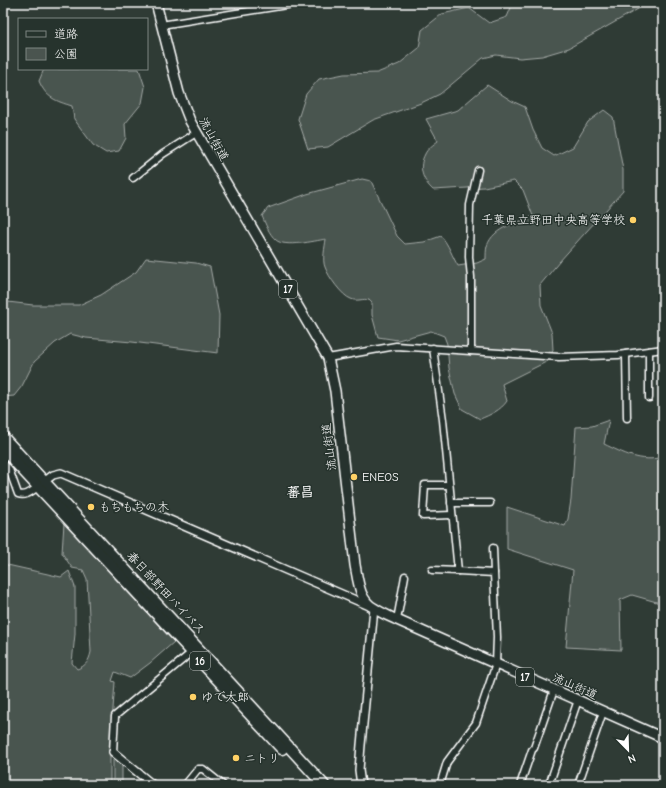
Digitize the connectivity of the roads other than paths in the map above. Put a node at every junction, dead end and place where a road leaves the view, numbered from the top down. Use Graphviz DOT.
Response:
graph roads {
  1 [pos="156,3"];
  2 [pos="299,3"];
  3 [pos="161,25"];
  4 [pos="196,133"];
  5 [pos="478,170"];
  6 [pos="133,178"];
  7 [pos="434,348"];
  8 [pos="663,349"];
  9 [pos="649,350"];
  10 [pos="471,351"];
  11 [pos="626,354"];
  12 [pos="328,358"];
  13 [pos="649,398"];
  14 [pos="627,418"];
  15 [pos="3,437"];
  16 [pos="3,449"];
  17 [pos="3,463"];
  18 [pos="41,484"];
  19 [pos="449,485"];
  20 [pos="451,503"];
  21 [pos="490,503"];
  22 [pos="452,515"];
  23 [pos="493,548"];
  24 [pos="432,570"];
  25 [pos="458,571"];
  26 [pos="494,573"];
  27 [pos="405,576"];
  28 [pos="374,608"];
  29 [pos="397,620"];
  30 [pos="192,652"];
  31 [pos="496,664"];
  32 [pos="554,690"];
  33 [pos="578,700"];
  34 [pos="604,712"];
  35 [pos="663,738"];
  36 [pos="112,752"];
  37 [pos="153,785"];
  38 [pos="185,785"];
  39 [pos="223,785"];
  40 [pos="316,785"];
  41 [pos="324,785"];
  42 [pos="361,785"];
  43 [pos="440,785"];
  44 [pos="520,785"];
  45 [pos="549,785"];
  46 [pos="578,785"];
  1 -- 3 [label="main road, 流山街道 / 17"];
  2 -- 3 [label="street"];
  3 -- 4 [label="main road, 流山街道 / 17"];
  4 -- 6 [label="street"];
  4 -- 12 [label="main road, 流山街道 / 17"];
  5 -- 10 [label="street"];
  7 -- 10 [label="street"];
  7 -- 12 [label="street"];
  7 -- 19 [label="street"];
  8 -- 9 [label="street"];
  9 -- 11 [label="street"];
  9 -- 13 [label="street"];
  10 -- 11 [label="street"];
  11 -- 14 [label="street"];
  12 -- 28 [label="main road, 流山街道 / 17"];
  15 -- 18 [label="highway, 春日部野田バイパス / 16"];
  16 -- 18 [label="highway, 春日部野田バイパス / 16"];
  17 -- 18 [label="street"];
  18 -- 28 [label="street"];
  18 -- 30 [label="highway, 春日部野田バイパス / 16"];
  18 -- 41 [label="highway, 春日部野田バイパス / 16"];
  19 -- 20 [label="street"];
  19 -- 22 [label="street"];
  20 -- 21 [label="street"];
  20 -- 22 [label="street"];
  22 -- 25 [label="street"];
  23 -- 26 [label="street"];
  24 -- 25 [label="street"];
  25 -- 26 [label="street"];
  26 -- 31 [label="street"];
  27 -- 29 [label="street"];
  28 -- 29 [label="main road, 流山街道 / 17"];
  28 -- 42 [label="street"];
  29 -- 31 [label="main road, 流山街道 / 17"];
  30 -- 36 [label="street"];
  30 -- 40 [label="highway, 春日部野田バイパス / 16"];
  31 -- 32 [label="main road, 流山街道 / 17"];
  31 -- 43 [label="street"];
  32 -- 33 [label="main road, 流山街道 / 17"];
  32 -- 44 [label="street"];
  33 -- 34 [label="main road, 流山街道 / 17"];
  33 -- 45 [label="street"];
  34 -- 35 [label="main road, 流山街道 / 17"];
  34 -- 46 [label="street"];
  36 -- 37 [label="street"];
  38 -- 39 [label="street"];
}
